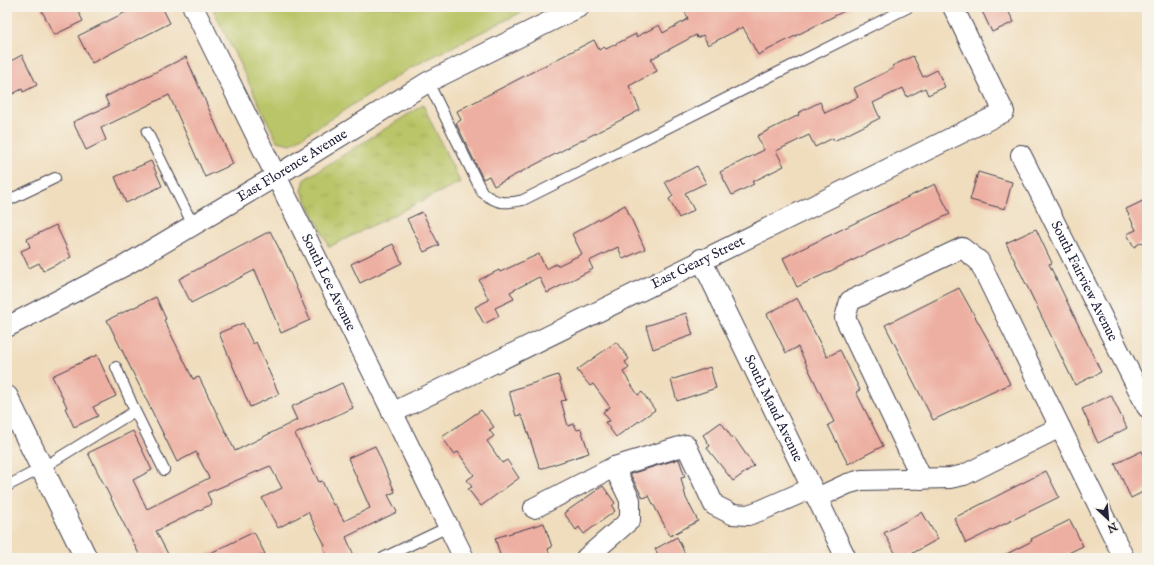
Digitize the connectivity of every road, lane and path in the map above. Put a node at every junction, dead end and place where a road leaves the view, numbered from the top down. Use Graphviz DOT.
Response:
graph roads {
  1 [pos="193,7"];
  2 [pos="579,7"];
  3 [pos="909,7"];
  4 [pos="953,7"];
  5 [pos="428,82"];
  6 [pos="146,132"];
  7 [pos="1021,155"];
  8 [pos="276,176"];
  9 [pos="55,178"];
  10 [pos="7,201"];
  11 [pos="193,225"];
  12 [pos="701,259"];
  13 [pos="7,327"];
  14 [pos="116,367"];
  15 [pos="7,397"];
  16 [pos="1147,407"];
  17 [pos="135,411"];
  18 [pos="392,413"];
  19 [pos="1060,427"];
  20 [pos="614,467"];
  21 [pos="42,468"];
  22 [pos="164,470"];
  23 [pos="922,479"];
  24 [pos="7,486"];
  25 [pos="814,493"];
  26 [pos="534,508"];
  27 [pos="448,527"];
  28 [pos="86,558"];
  29 [pos="383,558"];
  30 [pos="464,558"];
  31 [pos="586,558"];
  32 [pos="846,558"];
  33 [pos="1124,558"];
  1 -- 8 [label="street, South Lee Avenue"];
  2 -- 5 [label="street, East Florence Avenue"];
  3 -- 5 [label="lane"];
  4 -- 12 [label="street, East Geary Street"];
  5 -- 8 [label="street, East Florence Avenue"];
  6 -- 11 [label="lane"];
  7 -- 16 [label="street, South Fairview Avenue"];
  8 -- 11 [label="street, East Florence Avenue"];
  8 -- 18 [label="street, South Lee Avenue"];
  9 -- 10 [label="lane"];
  11 -- 13 [label="street, East Florence Avenue"];
  12 -- 18 [label="street, East Geary Street"];
  12 -- 25 [label="street, South Maud Avenue"];
  14 -- 17 [label="lane"];
  15 -- 21 [label="street"];
  17 -- 21 [label="lane"];
  17 -- 22 [label="lane"];
  18 -- 27 [label="street, South Lee Avenue"];
  19 -- 23 [label="street"];
  19 -- 23 [label="street"];
  19 -- 33 [label="street"];
  20 -- 25 [label="street"];
  20 -- 26 [label="street"];
  20 -- 31 [label="street"];
  21 -- 24 [label="lane"];
  21 -- 28 [label="street"];
  23 -- 25 [label="street"];
  25 -- 32 [label="street, South Maud Avenue"];
  27 -- 29 [label="lane"];
  27 -- 30 [label="street, South Lee Avenue"];
}
